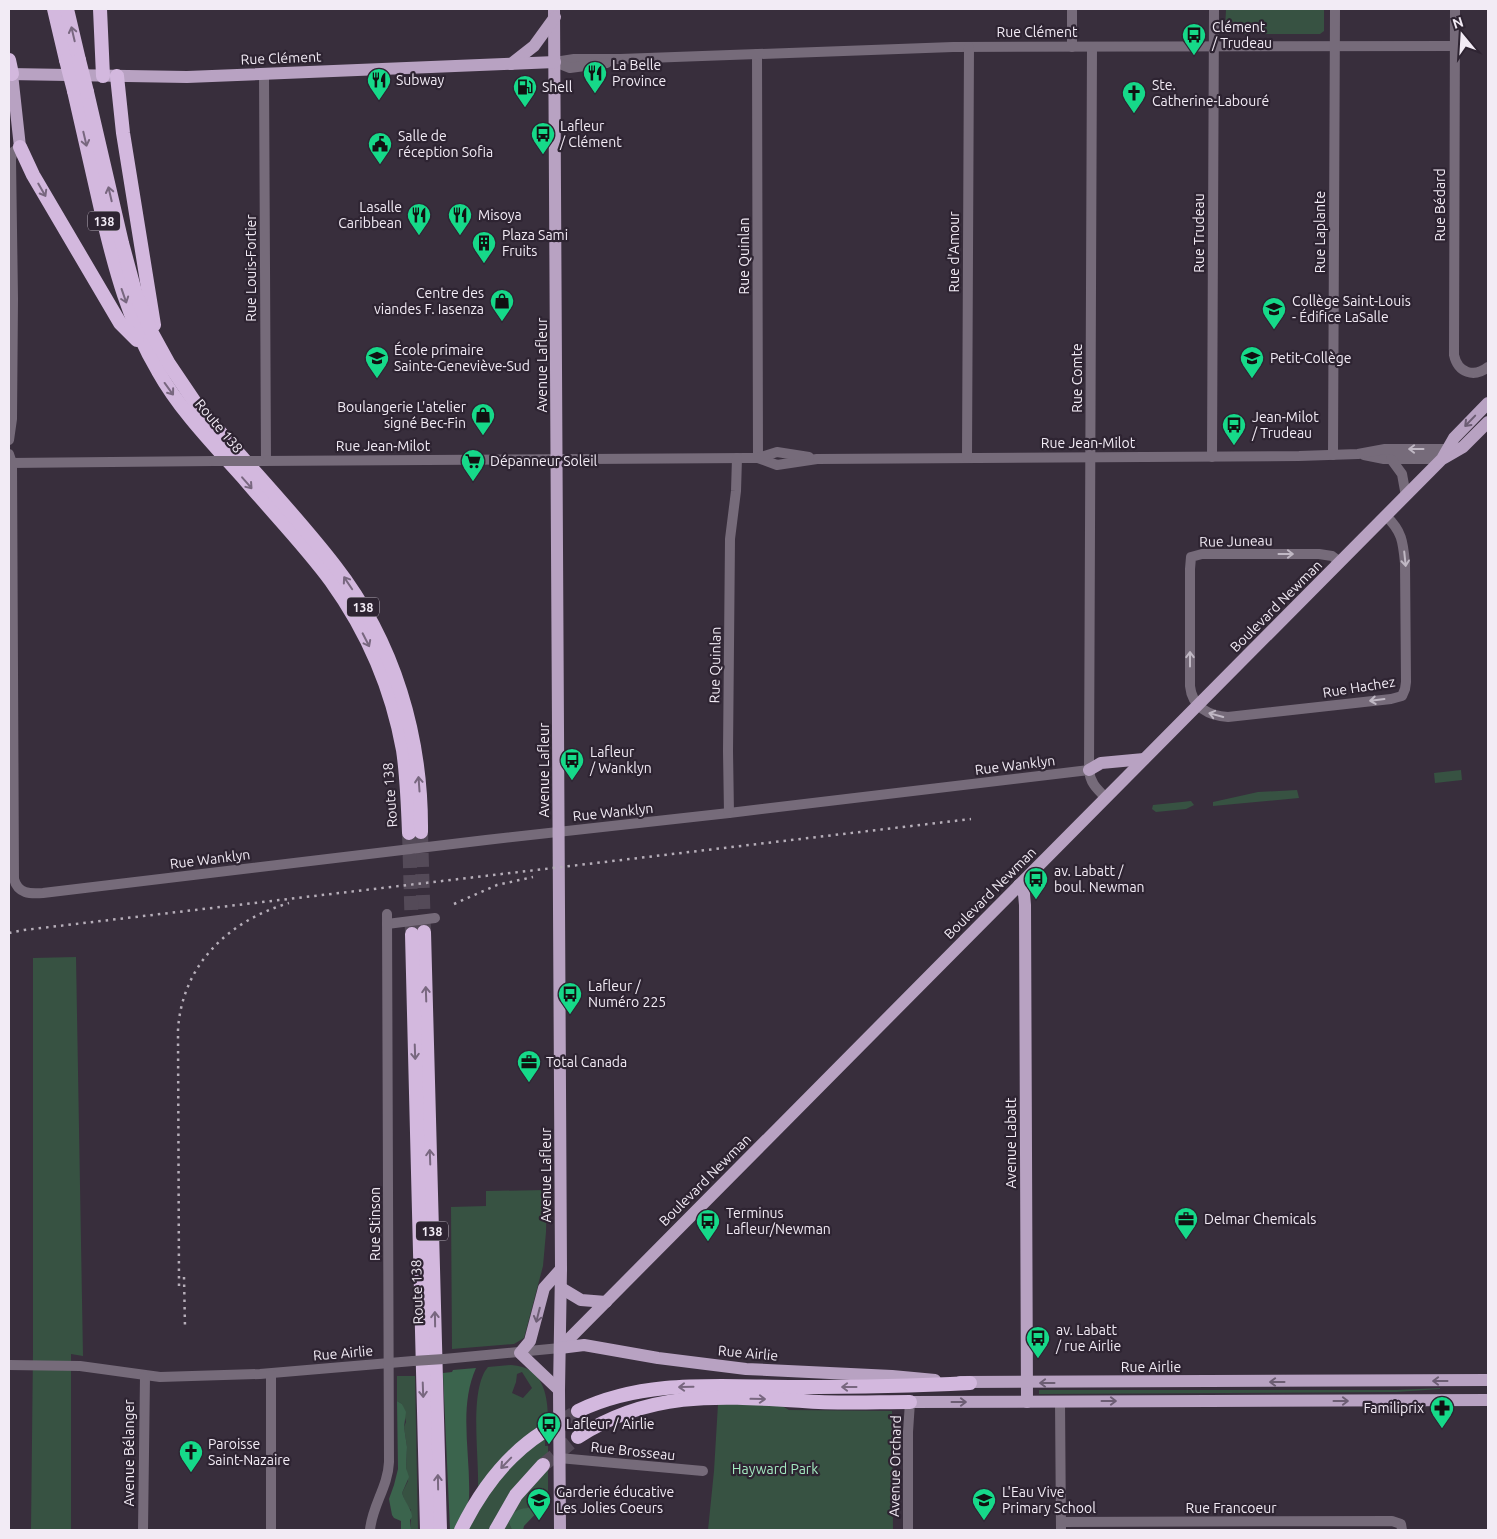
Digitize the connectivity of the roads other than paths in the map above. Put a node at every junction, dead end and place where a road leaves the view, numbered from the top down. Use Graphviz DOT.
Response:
graph roads {
  1 [pos="54,9"];
  2 [pos="67,9"];
  3 [pos="100,9"];
  4 [pos="1072,9"];
  5 [pos="1214,9"];
  6 [pos="1335,9"];
  7 [pos="1455,9"];
  8 [pos="555,13"];
  9 [pos="1092,46"];
  10 [pos="1214,46"];
  11 [pos="1335,46"];
  12 [pos="1455,46"];
  13 [pos="969,47"];
  14 [pos="1072,47"];
  15 [pos="757,54"];
  16 [pos="9,60"];
  17 [pos="73,60"];
  18 [pos="555,62"];
  19 [pos="511,64"];
  20 [pos="10,74"];
  21 [pos="264,74"];
  22 [pos="102,76"];
  23 [pos="117,76"];
  24 [pos="20,147"];
  25 [pos="10,219"];
  26 [pos="11,299"];
  27 [pos="151,344"];
  28 [pos="1488,367"];
  29 [pos="1488,403"];
  30 [pos="1488,422"];
  31 [pos="9,440"];
  32 [pos="1358,454"];
  33 [pos="1445,454"];
  34 [pos="1333,455"];
  35 [pos="1090,457"];
  36 [pos="1212,457"];
  37 [pos="737,458"];
  38 [pos="758,458"];
  39 [pos="967,458"];
  40 [pos="1391,459"];
  41 [pos="10,460"];
  42 [pos="557,460"];
  43 [pos="263,461"];
  44 [pos="1406,496"];
  45 [pos="1386,516"];
  46 [pos="1340,562"];
  47 [pos="1198,706"];
  48 [pos="1144,759"];
  49 [pos="1089,770"];
  50 [pos="11,772"];
  51 [pos="1106,798"];
  52 [pos="729,813"];
  53 [pos="559,832"];
  54 [pos="415,833"];
  55 [pos="1019,885"];
  56 [pos="435,918"];
  57 [pos="561,1269"];
  58 [pos="561,1288"];
  59 [pos="606,1302"];
  60 [pos="560,1348"];
  61 [pos="520,1353"];
  62 [pos="388,1364"];
  63 [pos="9,1365"];
  64 [pos="271,1374"];
  65 [pos="145,1376"];
  66 [pos="1488,1380"];
  67 [pos="970,1383"];
  68 [pos="1027,1383"];
  69 [pos="559,1390"];
  70 [pos="1488,1400"];
  71 [pos="1060,1401"];
  72 [pos="910,1402"];
  73 [pos="1027,1402"];
  74 [pos="578,1411"];
  75 [pos="543,1432"];
  76 [pos="578,1437"];
  77 [pos="560,1458"];
  78 [pos="543,1465"];
  79 [pos="703,1471"];
  80 [pos="1061,1526"];
  81 [pos="1402,1527"];
  82 [pos="143,1530"];
  83 [pos="271,1530"];
  84 [pos="370,1530"];
  85 [pos="427,1530"];
  86 [pos="440,1530"];
  87 [pos="461,1530"];
  88 [pos="496,1530"];
  89 [pos="560,1530"];
  90 [pos="908,1530"];
  1 -- 17 [label="highway, Route 138 / 138"];
  17 -- 2 [label="highway, Route 138 / 138, one-way"];
  3 -- 22 [label="highway"];
  4 -- 14 [label="street"];
  5 -- 10 [label="street, Rue Trudeau"];
  6 -- 11 [label="street, Rue Laplante"];
  7 -- 12 [label="street, Rue Bédard"];
  8 -- 18 [label="main road, Avenue Lafleur"];
  8 -- 19 [label="main road"];
  9 -- 10 [label="street, Rue Clément"];
  9 -- 14 [label="street, Rue Clément"];
  9 -- 35 [label="street, Rue Comte"];
  10 -- 11 [label="street, Rue Clément"];
  10 -- 36 [label="street, Rue Trudeau"];
  11 -- 12 [label="street, Rue Clément"];
  11 -- 34 [label="street, Rue Laplante"];
  12 -- 28 [label="street, Rue Bédard"];
  13 -- 14 [label="street, Rue Clément"];
  13 -- 15 [label="street, Rue Clément"];
  13 -- 39 [label="street, Rue d'Amour"];
  15 -- 18 [label="street, Rue Clément"];
  15 -- 38 [label="street, Rue Quinlan"];
  16 -- 20 [label="highway"];
  17 -- 27 [label="highway, Route 138 / 138, bridge"];
  18 -- 19 [label="main road, Rue Clément"];
  18 -- 42 [label="main road, Avenue Lafleur"];
  19 -- 21 [label="main road, Rue Clément"];
  20 -- 22 [label="main road, Rue Clément"];
  20 -- 24 [label="main road"];
  21 -- 23 [label="main road, Rue Clément"];
  21 -- 43 [label="street, Rue Louis-Fortier"];
  22 -- 23 [label="main road, Rue Clément"];
  23 -- 27 [label="highway"];
  24 -- 25 [label="street"];
  24 -- 27 [label="highway, one-way"];
  25 -- 26 [label="street"];
  26 -- 31 [label="street"];
  27 -- 54 [label="highway, Route 138 / 138"];
  29 -- 33 [label="main road, Boulevard Newman, one-way"];
  30 -- 33 [label="main road, Boulevard Newman"];
  33 -- 32 [label="street, Rue Jean-Milot, one-way"];
  32 -- 34 [label="street, Rue Jean-Milot"];
  32 -- 40 [label="street, Rue Jean-Milot"];
  33 -- 40 [label="street, Rue Jean-Milot"];
  33 -- 44 [label="main road, Boulevard Newman"];
  34 -- 36 [label="street, Rue Jean-Milot"];
  35 -- 36 [label="street, Rue Jean-Milot"];
  35 -- 39 [label="street, Rue Jean-Milot"];
  35 -- 49 [label="street, Rue Comte"];
  37 -- 38 [label="street, Rue Jean-Milot"];
  37 -- 42 [label="street, Rue Jean-Milot"];
  37 -- 52 [label="street, Rue Quinlan"];
  38 -- 39 [label="street, Rue Jean-Milot"];
  40 -- 44 [label="street"];
  41 -- 43 [label="street, Rue Jean-Milot, bridge"];
  41 -- 50 [label="street"];
  42 -- 43 [label="street, Rue Jean-Milot"];
  42 -- 53 [label="main road, Avenue Lafleur"];
  44 -- 45 [label="main road, Boulevard Newman"];
  45 -- 46 [label="main road, Boulevard Newman"];
  45 -- 47 [label="street, Rue Hachez, one-way"];
  46 -- 47 [label="main road, Boulevard Newman"];
  47 -- 46 [label="street, Rue Juneau, one-way"];
  47 -- 48 [label="main road, Boulevard Newman"];
  48 -- 49 [label="main road"];
  48 -- 51 [label="main road, Boulevard Newman"];
  49 -- 51 [label="street"];
  49 -- 52 [label="street, Rue Wanklyn"];
  50 -- 53 [label="street, Rue Wanklyn"];
  51 -- 55 [label="main road, Boulevard Newman"];
  52 -- 53 [label="street, Rue Wanklyn"];
  53 -- 57 [label="main road, Avenue Lafleur"];
  55 -- 59 [label="main road, Boulevard Newman"];
  55 -- 68 [label="main road, Avenue Labatt"];
  56 -- 62 [label="street, Rue Stinson"];
  57 -- 58 [label="main road, Avenue Lafleur"];
  57 -- 61 [label="main road, one-way"];
  58 -- 59 [label="main road"];
  58 -- 60 [label="main road, Avenue Lafleur"];
  59 -- 60 [label="main road, Boulevard Newman"];
  60 -- 61 [label="street, Rue Airlie"];
  60 -- 67 [label="main road, Rue Airlie"];
  60 -- 69 [label="main road, Avenue Lafleur"];
  61 -- 62 [label="street, Rue Airlie, bridge"];
  61 -- 69 [label="main road"];
  62 -- 64 [label="street, Rue Airlie"];
  62 -- 84 [label="street, Rue Stinson"];
  63 -- 65 [label="street, Rue Airlie"];
  64 -- 65 [label="street, Rue Airlie"];
  64 -- 83 [label="street"];
  65 -- 82 [label="street, Avenue Bélanger"];
  66 -- 68 [label="main road, Rue Airlie, one-way"];
  67 -- 68 [label="main road, Rue Airlie"];
  67 -- 74 [label="highway, one-way"];
  68 -- 73 [label="main road, Avenue Labatt"];
  69 -- 77 [label="main road, Avenue Lafleur"];
  71 -- 70 [label="main road, one-way"];
  71 -- 73 [label="main road"];
  71 -- 80 [label="street"];
  72 -- 73 [label="main road, one-way"];
  76 -- 72 [label="highway, one-way"];
  72 -- 90 [label="street, Avenue Orchard"];
  75 -- 87 [label="highway, one-way"];
  77 -- 79 [label="street, Rue Brosseau"];
  77 -- 89 [label="main road, Avenue Lafleur"];
  78 -- 88 [label="highway"];
  80 -- 81 [label="street, Rue Francoeur"];
  86 -- 85 [label="highway, Route 138 / 138, one-way"];
}
